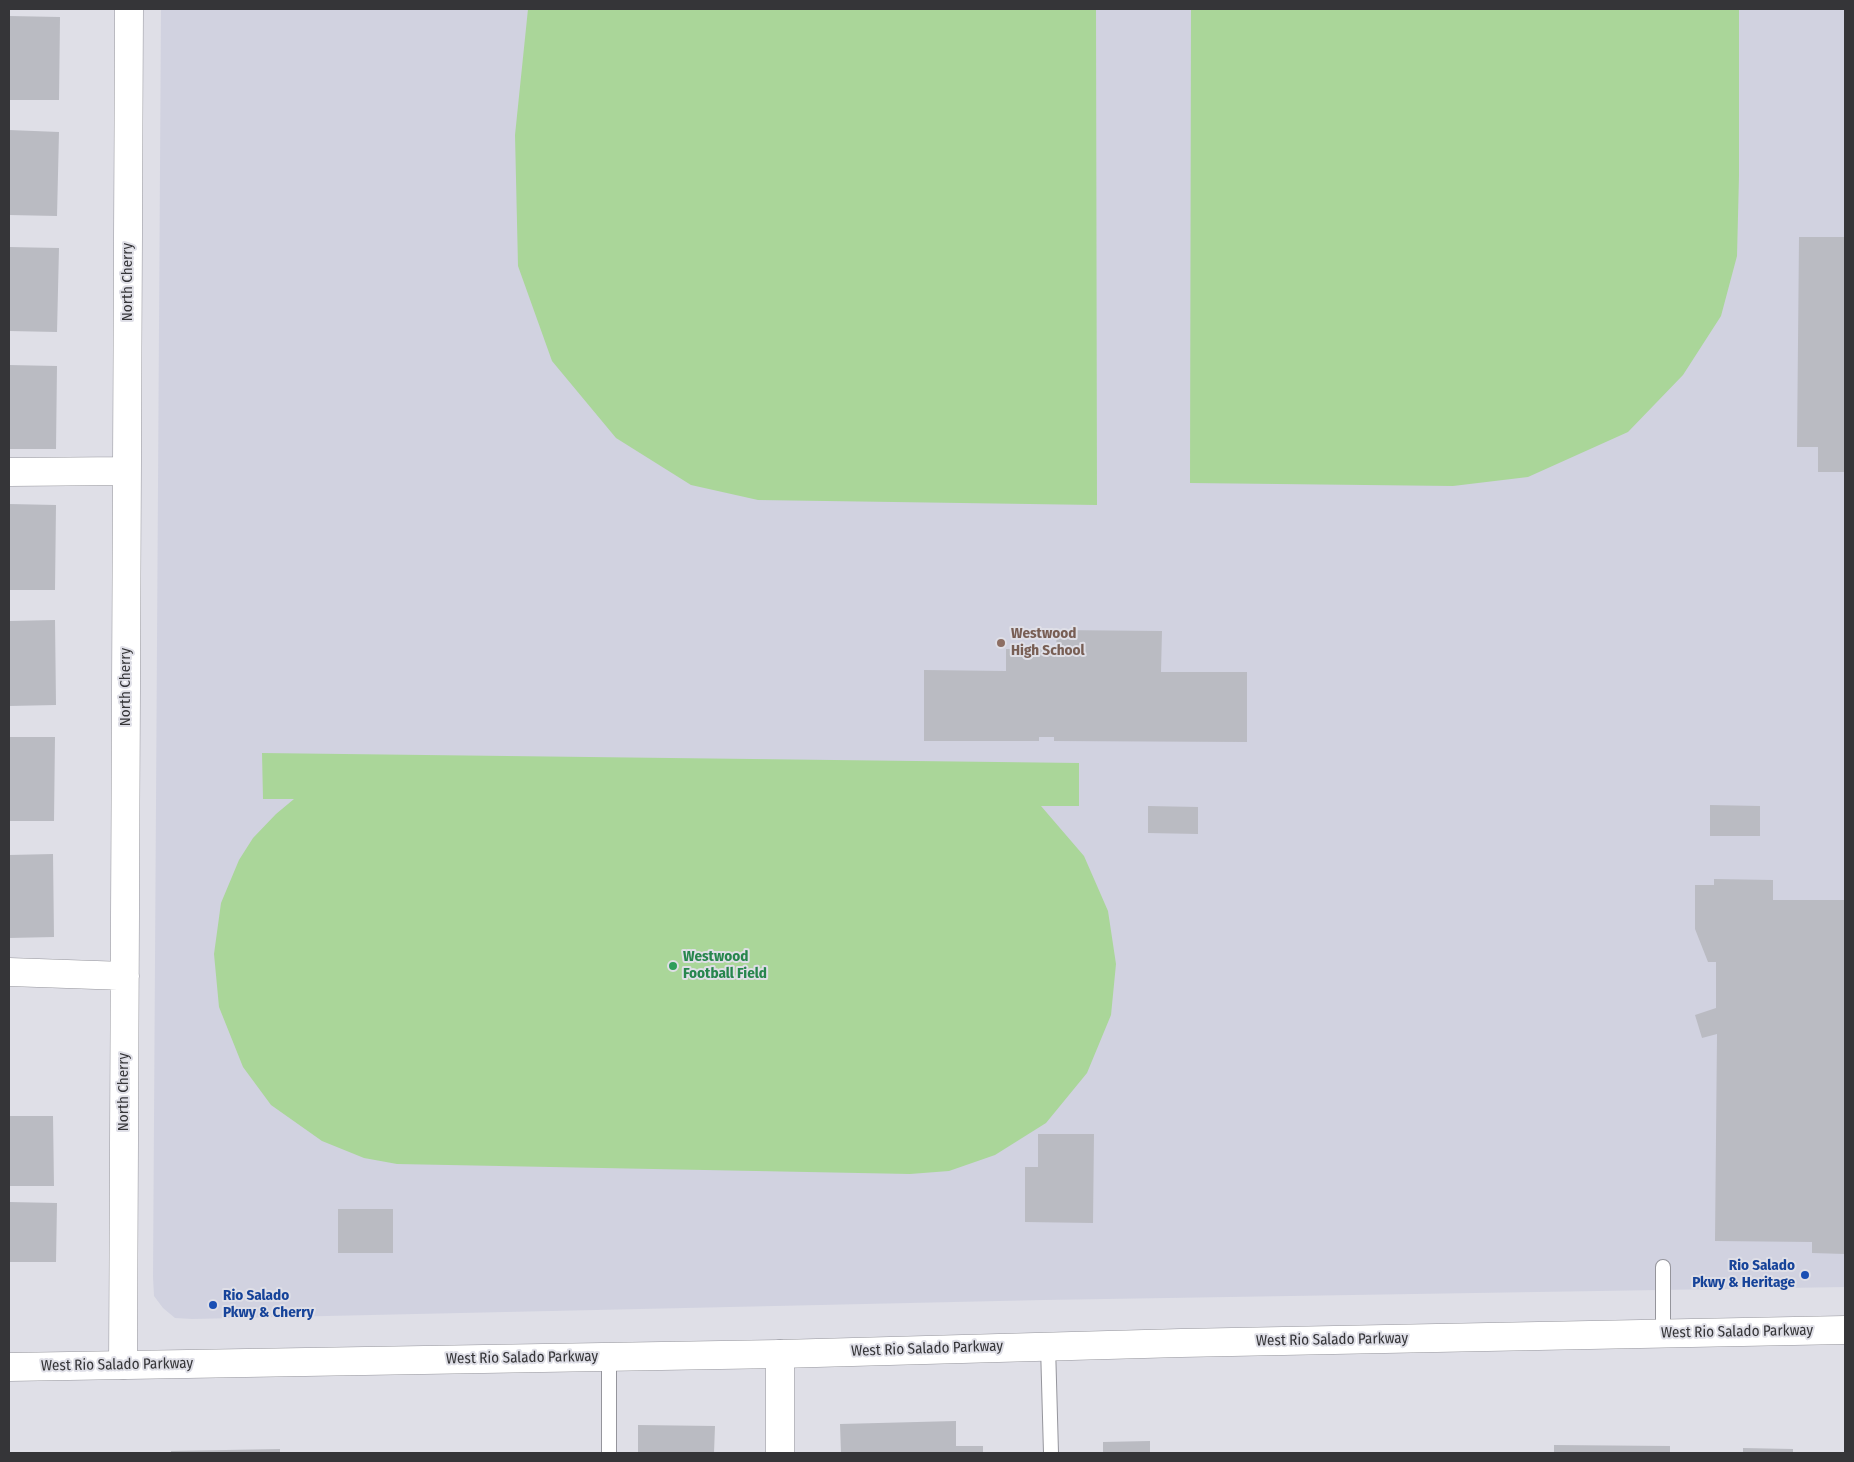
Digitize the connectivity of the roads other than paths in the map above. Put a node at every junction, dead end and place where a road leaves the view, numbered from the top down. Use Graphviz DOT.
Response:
graph roads {
  1 [pos="130,9"];
  2 [pos="127,471"];
  3 [pos="9,472"];
  4 [pos="9,972"];
  5 [pos="125,976"];
  6 [pos="1663,1267"];
  7 [pos="1845,1330"];
  8 [pos="1663,1334"];
  9 [pos="1048,1346"];
  10 [pos="780,1354"];
  11 [pos="609,1357"];
  12 [pos="123,1365"];
  13 [pos="9,1367"];
  14 [pos="609,1453"];
  15 [pos="780,1453"];
  16 [pos="1051,1453"];
  1 -- 2 [label="main road, North Cherry"];
  2 -- 3 [label="main road"];
  2 -- 5 [label="main road, North Cherry"];
  4 -- 5 [label="main road"];
  5 -- 12 [label="main road, North Cherry"];
  6 -- 8 [label="lane"];
  7 -- 8 [label="main road, West Rio Salado Parkway"];
  8 -- 9 [label="main road, West Rio Salado Parkway"];
  9 -- 10 [label="main road, West Rio Salado Parkway"];
  9 -- 16 [label="lane"];
  10 -- 11 [label="main road, West Rio Salado Parkway"];
  10 -- 15 [label="main road"];
  11 -- 12 [label="main road, West Rio Salado Parkway"];
  11 -- 14 [label="lane"];
  12 -- 13 [label="main road, West Rio Salado Parkway"];
}
